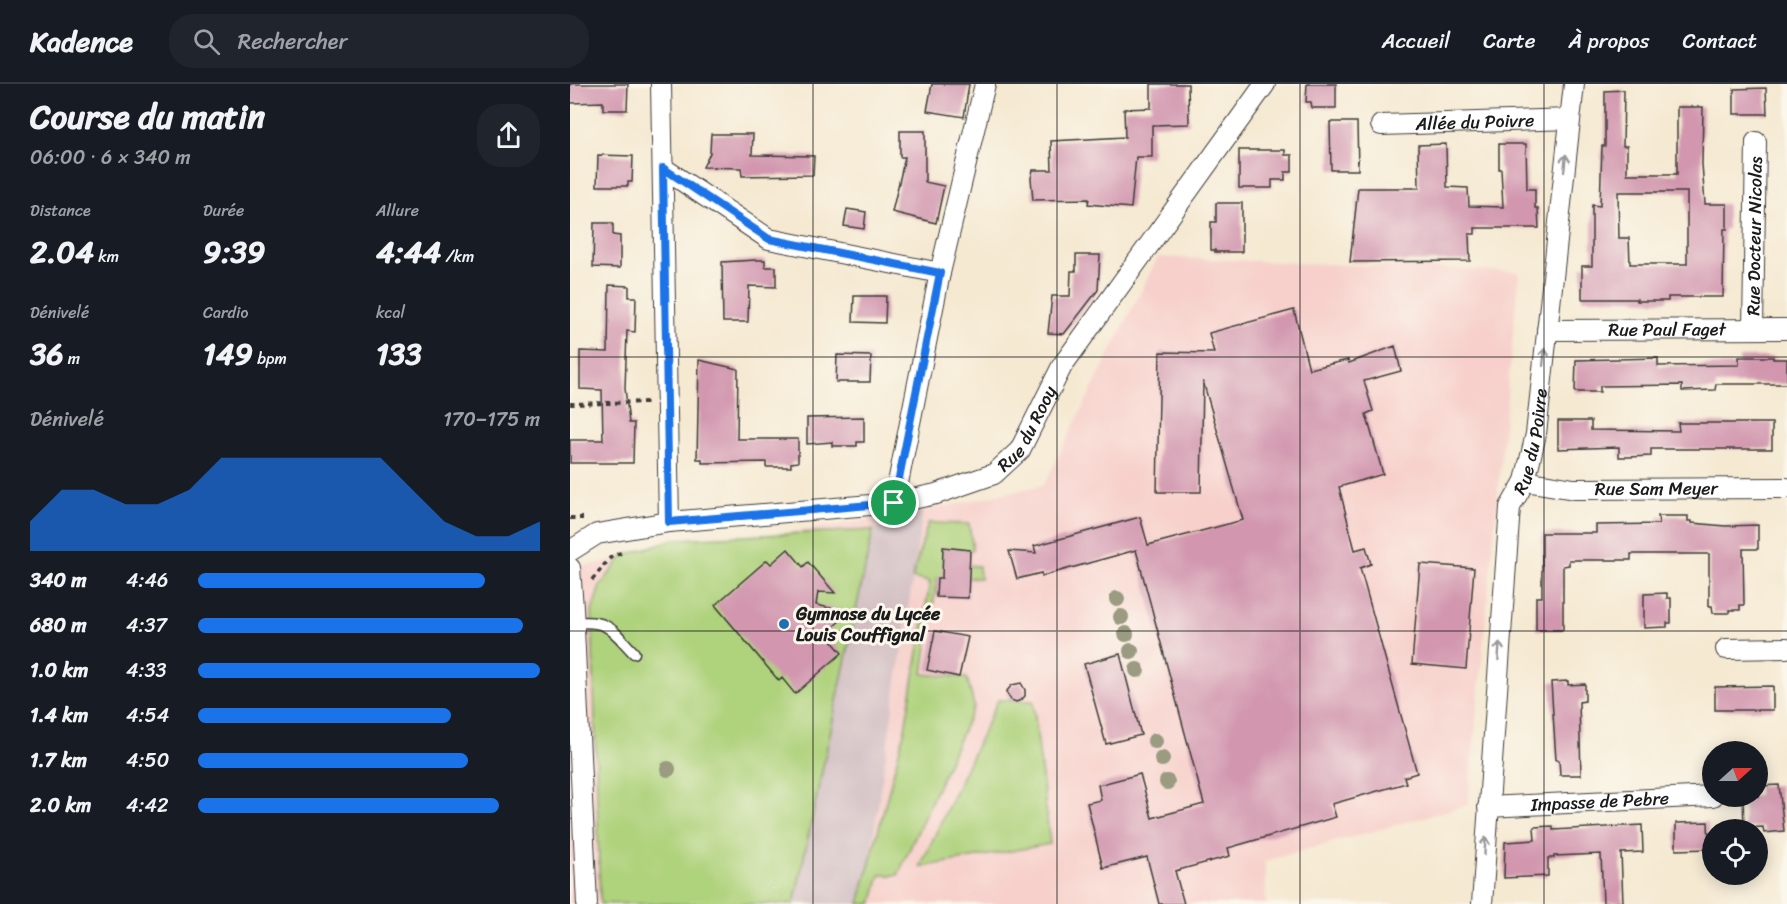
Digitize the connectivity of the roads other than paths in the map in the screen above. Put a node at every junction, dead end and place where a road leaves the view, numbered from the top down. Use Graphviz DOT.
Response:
graph roads {
  1 [pos="661,84"];
  2 [pos="985,84"];
  3 [pos="1265,84"];
  4 [pos="1574,84"];
  5 [pos="1570,119"];
  6 [pos="1381,125"];
  7 [pos="1756,142"];
  8 [pos="663,168"];
  9 [pos="940,273"];
  10 [pos="1753,329"];
  11 [pos="1787,329"];
  12 [pos="1547,330"];
  13 [pos="1525,481"];
  14 [pos="1787,488"];
  15 [pos="894,503"];
  16 [pos="669,522"];
  17 [pos="570,551"];
  18 [pos="570,568"];
  19 [pos="574,623"];
  20 [pos="1787,648"];
  21 [pos="1726,649"];
  22 [pos="634,653"];
  23 [pos="1702,797"];
  24 [pos="1488,807"];
  25 [pos="587,904"];
  26 [pos="1482,904"];
  1 -- 8 [label="street"];
  2 -- 9 [label="street"];
  3 -- 15 [label="street, Rue du Rooy"];
  4 -- 5 [label="street, Rue du Poivre"];
  5 -- 6 [label="street, Allée du Poivre"];
  12 -- 5 [label="street, Rue du Poivre, one-way"];
  7 -- 10 [label="street, Rue Docteur Nicolas"];
  8 -- 9 [label="street"];
  8 -- 16 [label="street"];
  9 -- 15 [label="street"];
  10 -- 11 [label="street, Rue Paul Faget"];
  10 -- 12 [label="street, Rue Paul Faget"];
  13 -- 12 [label="street, Rue du Poivre, one-way"];
  13 -- 14 [label="street, Rue Sam Meyer"];
  24 -- 13 [label="street, Rue du Poivre, one-way"];
  15 -- 16 [label="street, Rue du Rooy"];
  16 -- 17 [label="street, Rue du Rooy"];
  18 -- 19 [label="street"];
  19 -- 22 [label="lane"];
  19 -- 25 [label="street"];
  20 -- 21 [label="street"];
  23 -- 24 [label="street, Impasse de Pebre"];
  26 -- 24 [label="street, Rue du Poivre, one-way"];
}
